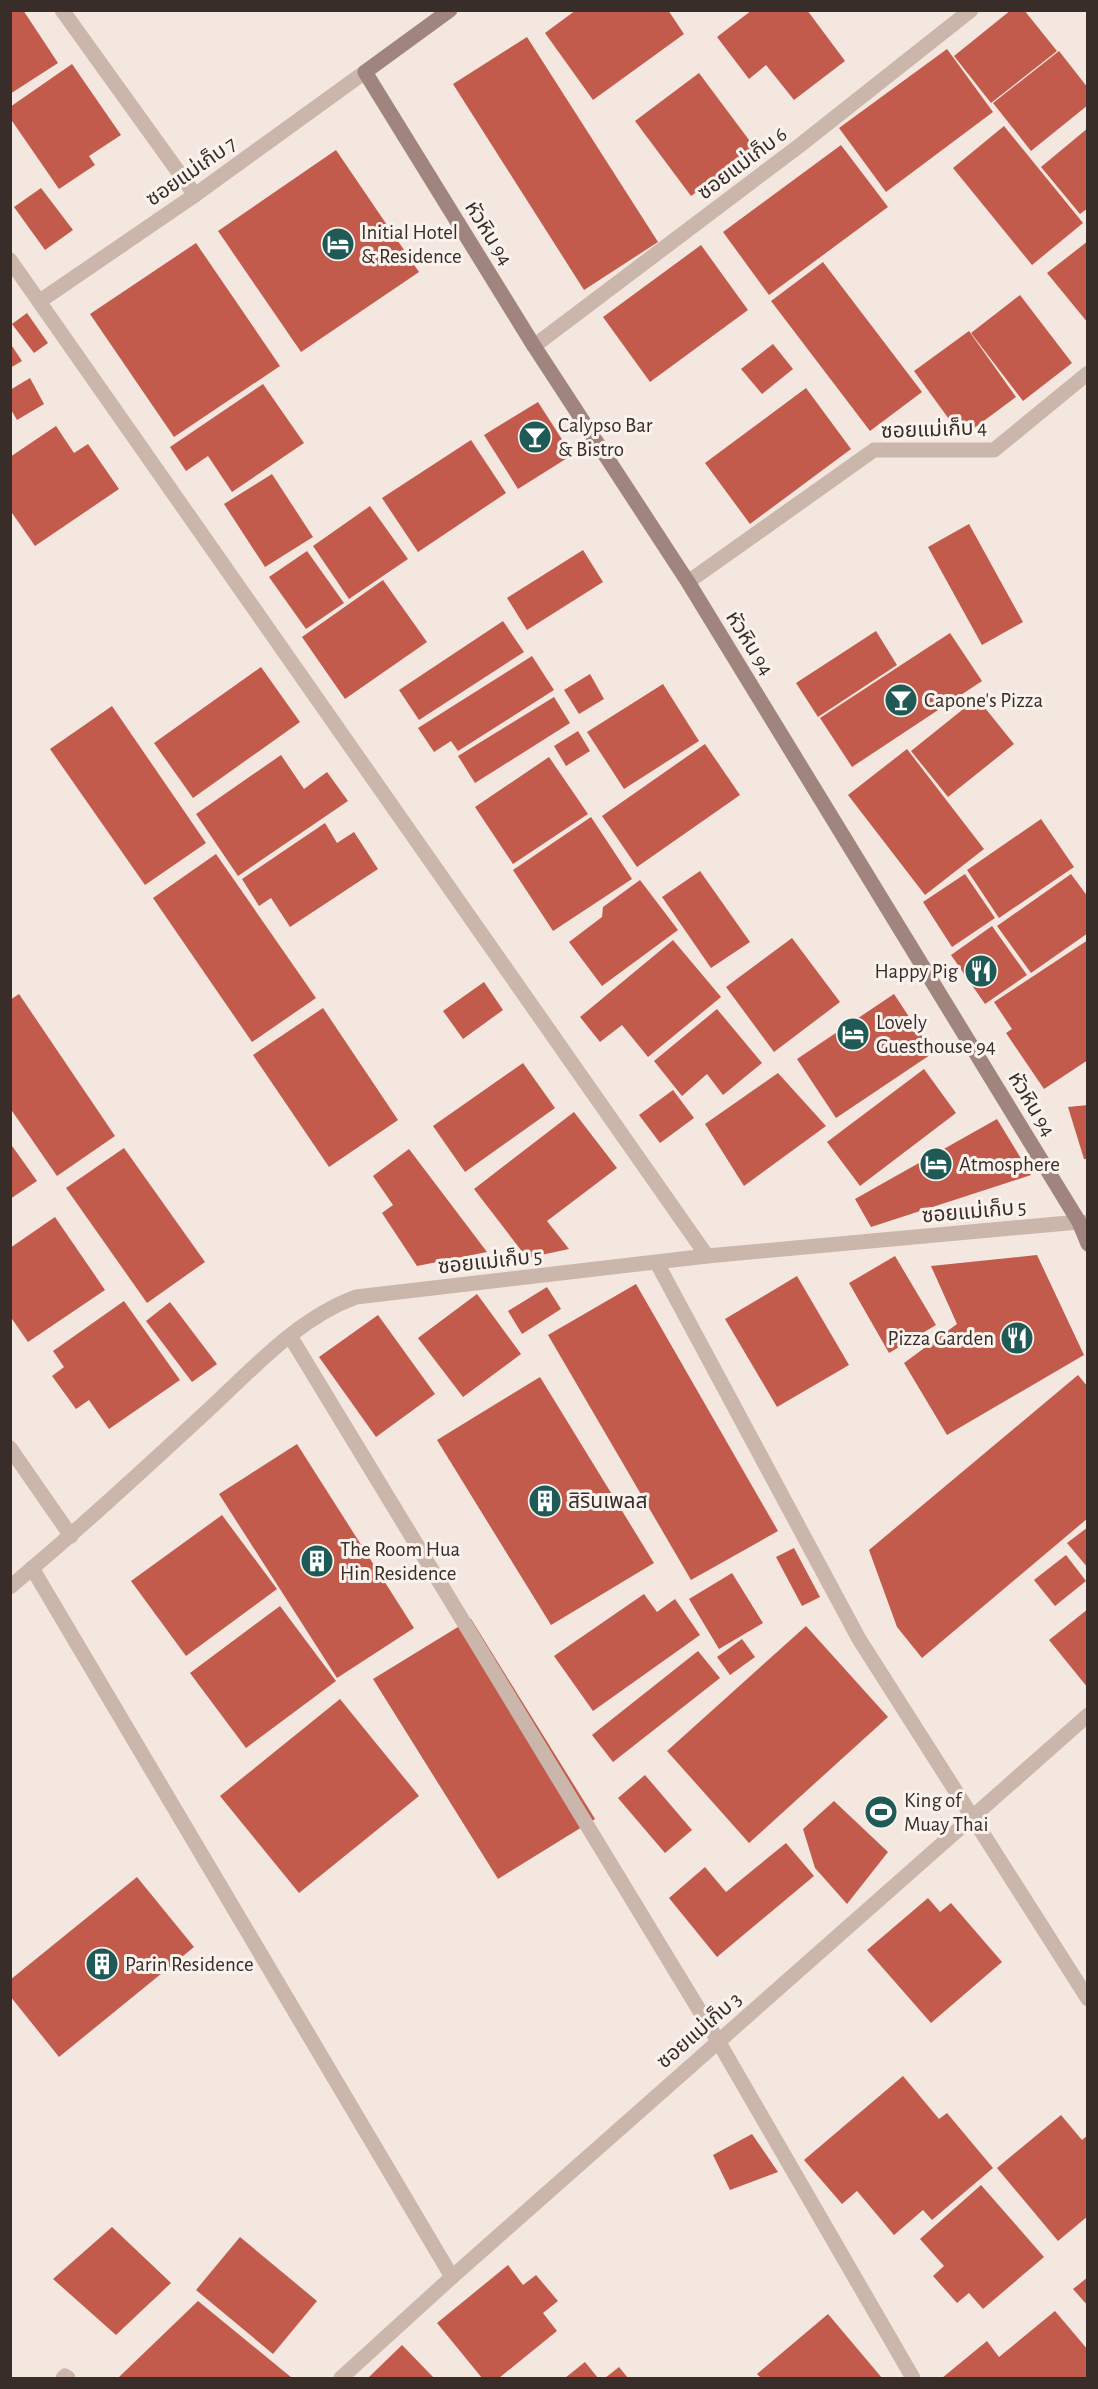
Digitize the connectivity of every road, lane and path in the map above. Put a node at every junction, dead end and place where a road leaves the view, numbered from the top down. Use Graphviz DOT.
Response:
graph roads {
  1 [pos="62,10"];
  2 [pos="450,10"];
  3 [pos="972,10"];
  4 [pos="365,72"];
  5 [pos="195,195"];
  6 [pos="10,260"];
  7 [pos="40,301"];
  8 [pos="534,346"];
  9 [pos="1088,372"];
  10 [pos="688,582"];
  11 [pos="1083,1223"];
  12 [pos="1088,1244"];
  13 [pos="707,1256"];
  14 [pos="657,1263"];
  15 [pos="290,1336"];
  16 [pos="10,1449"];
  17 [pos="71,1536"];
  18 [pos="32,1568"];
  19 [pos="10,1587"];
  20 [pos="1088,1715"];
  21 [pos="972,1817"];
  22 [pos="1088,1999"];
  23 [pos="718,2042"];
  24 [pos="452,2277"];
  25 [pos="63,2379"];
  26 [pos="68,2379"];
  27 [pos="340,2379"];
  28 [pos="913,2379"];
  1 -- 5 [label="street"];
  2 -- 4 [label="street"];
  3 -- 8 [label="street, ซอยแม่เก็บ 6"];
  4 -- 5 [label="street, ซอยแม่เก็บ 7"];
  4 -- 8 [label="street, หัวหิน 94"];
  5 -- 7 [label="street, ซอยแม่เก็บ 7"];
  6 -- 7 [label="street"];
  7 -- 13 [label="street"];
  8 -- 10 [label="street, หัวหิน 94"];
  9 -- 10 [label="street, ซอยแม่เก็บ 4"];
  10 -- 11 [label="street, หัวหิน 94"];
  11 -- 12 [label="street, หัวหิน 94"];
  11 -- 13 [label="street, ซอยแม่เก็บ 5"];
  13 -- 14 [label="street, ซอยแม่เก็บ 5"];
  14 -- 15 [label="street, ซอยแม่เก็บ 5"];
  14 -- 21 [label="street"];
  15 -- 17 [label="street, ซอยแม่เก็บ 5"];
  15 -- 23 [label="street"];
  16 -- 17 [label="street"];
  17 -- 18 [label="street, ซอยแม่เก็บ 5"];
  18 -- 19 [label="street, ซอยแม่เก็บ 5"];
  18 -- 24 [label="street"];
  20 -- 21 [label="street, ซอยแม่เก็บ 3"];
  21 -- 22 [label="street"];
  21 -- 23 [label="street, ซอยแม่เก็บ 3"];
  23 -- 24 [label="street, ซอยแม่เก็บ 3"];
  23 -- 28 [label="street"];
  24 -- 27 [label="street, ซอยแม่เก็บ 3"];
  25 -- 26 [label="street"];
}
